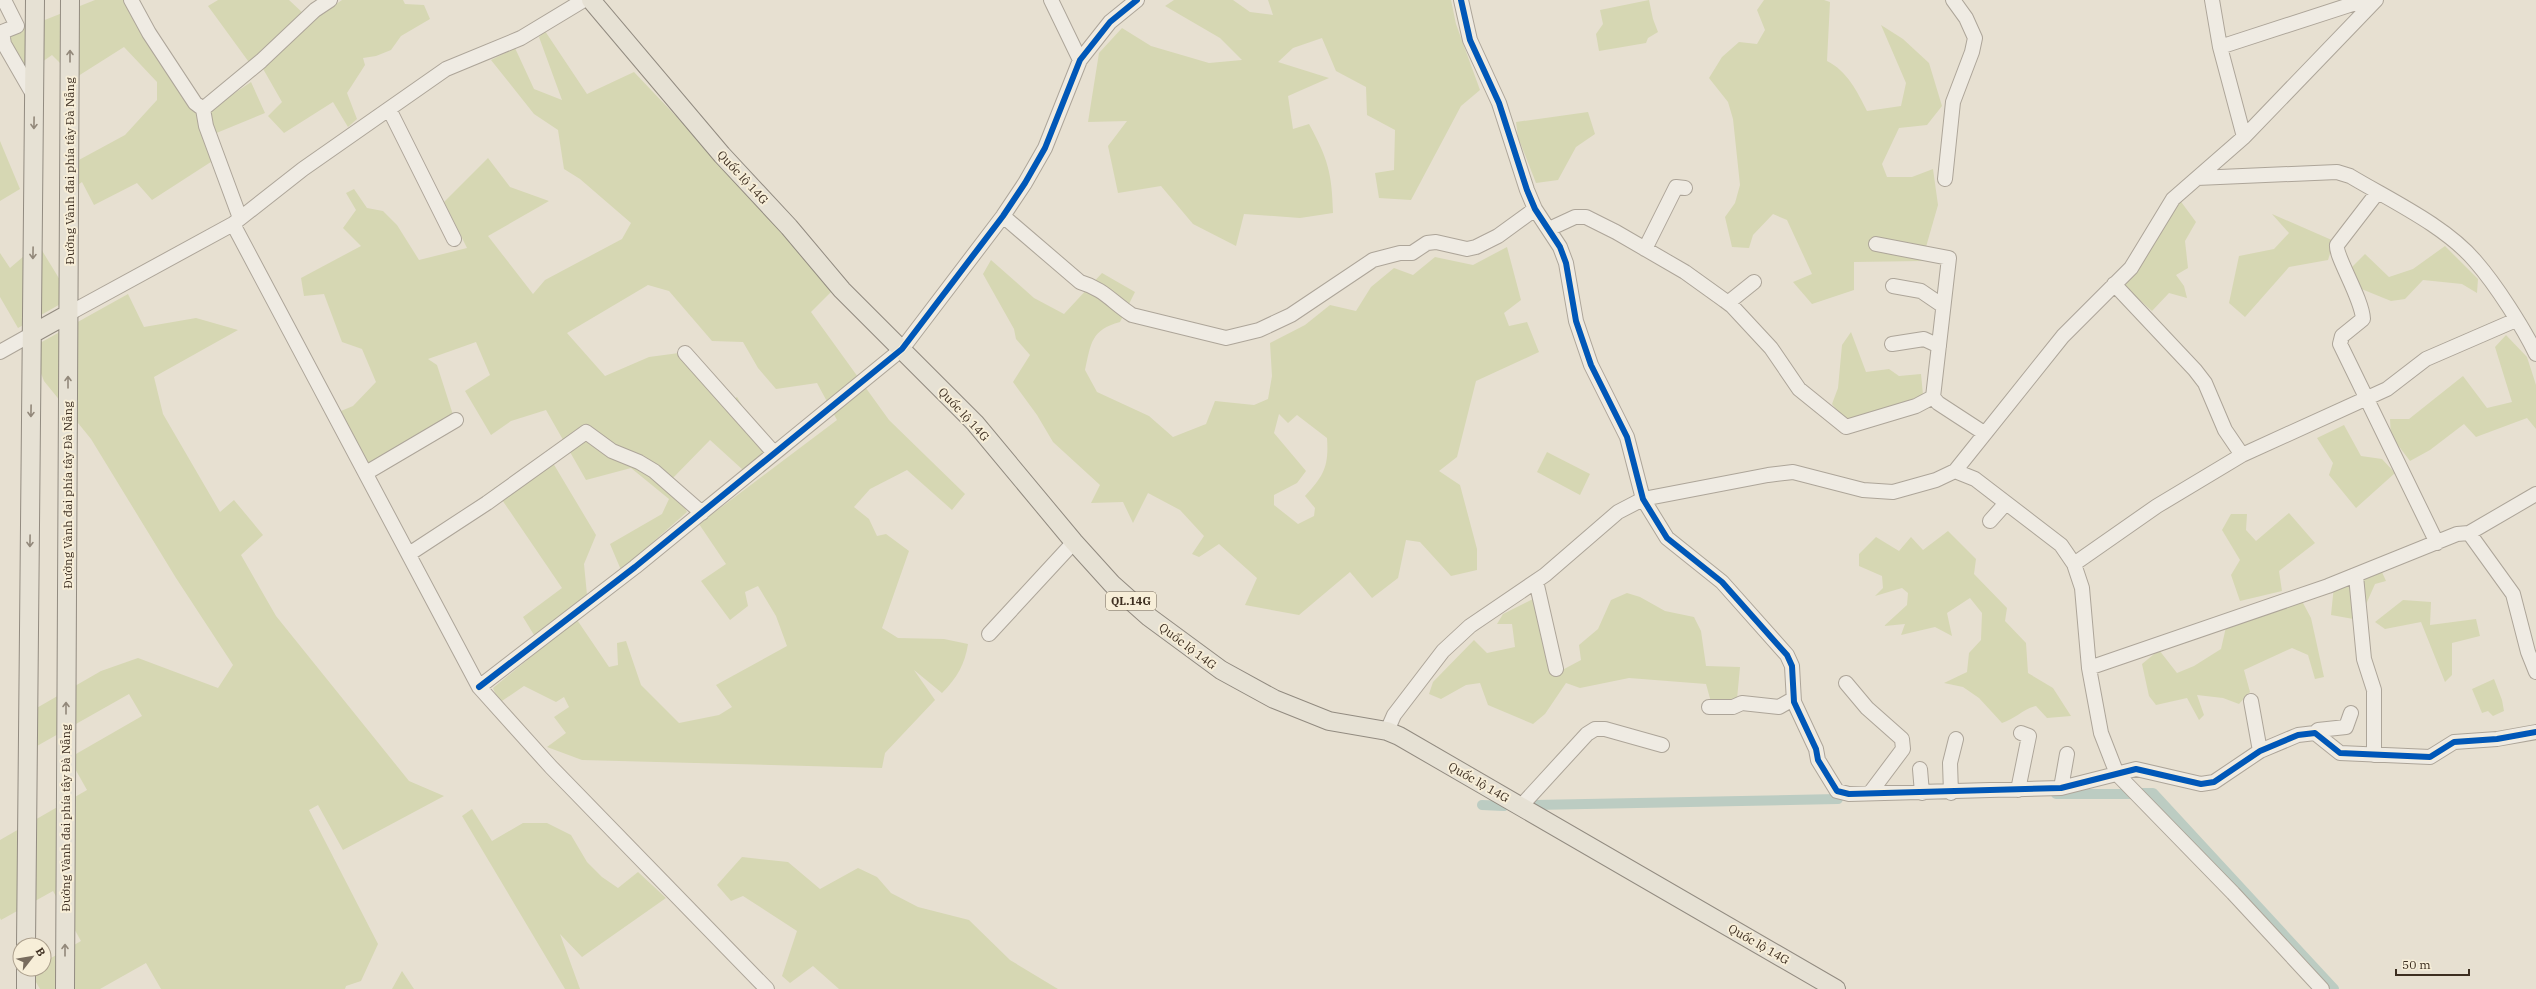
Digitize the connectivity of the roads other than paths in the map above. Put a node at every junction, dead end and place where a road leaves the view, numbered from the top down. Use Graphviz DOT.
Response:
graph roads {
  1 [pos="4,0"];
  2 [pos="36,0"];
  3 [pos="70,0"];
  4 [pos="131,0"];
  5 [pos="330,0"];
  6 [pos="584,0"];
  7 [pos="591,0"];
  8 [pos="1051,0"];
  9 [pos="1137,0"];
  10 [pos="1461,0"];
  11 [pos="1953,0"];
  12 [pos="2212,0"];
  13 [pos="2365,0"];
  14 [pos="2376,0"];
  15 [pos="2220,47"];
  16 [pos="1080,60"];
  17 [pos="34,97"];
  18 [pos="203,109"];
  19 [pos="389,109"];
  20 [pos="2244,137"];
  21 [pos="2197,178"];
  22 [pos="1945,179"];
  23 [pos="1685,188"];
  24 [pos="2377,193"];
  25 [pos="1535,208"];
  26 [pos="1003,216"];
  27 [pos="236,221"];
  28 [pos="1550,229"];
  29 [pos="454,239"];
  30 [pos="1876,244"];
  31 [pos="1645,249"];
  32 [pos="1754,282"];
  33 [pos="2114,284"];
  34 [pos="1893,286"];
  35 [pos="1724,300"];
  36 [pos="1943,306"];
  37 [pos="68,314"];
  38 [pos="2516,320"];
  39 [pos="32,334"];
  40 [pos="1892,344"];
  41 [pos="1938,346"];
  42 [pos="902,349"];
  43 [pos="0,352"];
  44 [pos="685,353"];
  45 [pos="2536,354"];
  46 [pos="1932,397"];
  47 [pos="2368,398"];
  48 [pos="456,420"];
  49 [pos="1984,433"];
  50 [pos="774,453"];
  51 [pos="2242,455"];
  52 [pos="1955,471"];
  53 [pos="366,473"];
  54 [pos="2536,494"];
  55 [pos="1644,499"];
  56 [pos="2006,503"];
  57 [pos="702,513"];
  58 [pos="1990,521"];
  59 [pos="2469,533"];
  60 [pos="1074,542"];
  61 [pos="2437,543"];
  62 [pos="409,554"];
  63 [pos="2074,564"];
  64 [pos="2356,576"];
  65 [pos="1536,581"];
  66 [pos="989,634"];
  67 [pos="2089,668"];
  68 [pos="1556,669"];
  69 [pos="2536,672"];
  70 [pos="1846,683"];
  71 [pos="479,687"];
  72 [pos="1793,700"];
  73 [pos="2251,701"];
  74 [pos="1709,707"];
  75 [pos="2351,713"];
  76 [pos="1386,731"];
  77 [pos="2536,732"];
  78 [pos="2021,733"];
  79 [pos="2314,734"];
  80 [pos="1956,739"];
  81 [pos="1662,745"];
  82 [pos="2260,751"];
  83 [pos="2067,754"];
  84 [pos="2374,755"];
  85 [pos="1920,769"];
  86 [pos="2117,774"];
  87 [pos="2061,788"];
  88 [pos="2018,790"];
  89 [pos="1870,793"];
  90 [pos="1922,793"];
  91 [pos="1951,793"];
  92 [pos="1521,806"];
  93 [pos="26,937"];
  94 [pos="26,977"];
  95 [pos="26,989"];
  96 [pos="65,989"];
  97 [pos="767,989"];
  98 [pos="1836,989"];
  99 [pos="2322,989"];
  1 -- 17 [label="street"];
  2 -- 17 [label="main road"];
  37 -- 3 [label="main road, Đường Vành đai phía tây Đà Nẵng, one-way"];
  4 -- 18 [label="street"];
  5 -- 18 [label="street"];
  6 -- 19 [label="street"];
  7 -- 42 [label="main road, Quốc lộ 14G / QL.14G"];
  8 -- 16 [label="street"];
  9 -- 16 [label="street"];
  10 -- 25 [label="street"];
  11 -- 22 [label="street"];
  12 -- 15 [label="street"];
  13 -- 15 [label="street"];
  14 -- 20 [label="street"];
  15 -- 20 [label="street"];
  16 -- 26 [label="street"];
  17 -- 39 [label="main road, one-way"];
  18 -- 27 [label="street"];
  19 -- 27 [label="street"];
  19 -- 29 [label="street"];
  20 -- 21 [label="street"];
  21 -- 24 [label="street"];
  21 -- 33 [label="street"];
  23 -- 31 [label="street"];
  24 -- 38 [label="street"];
  24 -- 47 [label="street"];
  25 -- 26 [label="street"];
  25 -- 28 [label="street"];
  26 -- 42 [label="street"];
  27 -- 37 [label="street"];
  27 -- 53 [label="street"];
  28 -- 31 [label="street"];
  28 -- 55 [label="street"];
  30 -- 36 [label="street"];
  31 -- 35 [label="street"];
  32 -- 35 [label="street"];
  33 -- 49 [label="street"];
  33 -- 51 [label="street"];
  34 -- 36 [label="street"];
  35 -- 46 [label="street"];
  36 -- 41 [label="street"];
  37 -- 39 [label="main road"];
  96 -- 37 [label="main road, Đường Vành đai phía tây Đà Nẵng, one-way"];
  38 -- 45 [label="street"];
  38 -- 47 [label="street"];
  39 -- 43 [label="street"];
  39 -- 93 [label="main road, one-way"];
  40 -- 41 [label="street"];
  41 -- 46 [label="street"];
  42 -- 50 [label="street"];
  42 -- 60 [label="main road, Quốc lộ 14G / QL.14G"];
  44 -- 50 [label="street"];
  46 -- 49 [label="street"];
  47 -- 51 [label="street"];
  47 -- 61 [label="street"];
  48 -- 53 [label="street"];
  49 -- 52 [label="street"];
  50 -- 57 [label="street"];
  51 -- 63 [label="street"];
  52 -- 55 [label="street"];
  52 -- 56 [label="street"];
  53 -- 62 [label="street"];
  54 -- 59 [label="street"];
  55 -- 65 [label="street"];
  55 -- 72 [label="street"];
  56 -- 58 [label="street"];
  56 -- 63 [label="street"];
  57 -- 62 [label="street"];
  57 -- 71 [label="street"];
  59 -- 61 [label="street"];
  59 -- 69 [label="street"];
  60 -- 66 [label="street"];
  60 -- 76 [label="main road, Quốc lộ 14G / QL.14G"];
  61 -- 64 [label="street"];
  62 -- 71 [label="street"];
  63 -- 67 [label="street"];
  64 -- 67 [label="street"];
  64 -- 84 [label="street"];
  65 -- 68 [label="street"];
  65 -- 76 [label="street"];
  67 -- 86 [label="street"];
  70 -- 89 [label="street"];
  71 -- 97 [label="street"];
  72 -- 74 [label="street"];
  72 -- 89 [label="street"];
  73 -- 82 [label="street"];
  75 -- 79 [label="street"];
  76 -- 92 [label="main road, Quốc lộ 14G / QL.14G"];
  77 -- 84 [label="street"];
  78 -- 88 [label="street"];
  79 -- 82 [label="street"];
  79 -- 84 [label="street"];
  80 -- 91 [label="street"];
  81 -- 92 [label="street"];
  82 -- 86 [label="street"];
  83 -- 87 [label="street"];
  85 -- 90 [label="street"];
  86 -- 87 [label="street"];
  86 -- 99 [label="street"];
  87 -- 88 [label="street"];
  88 -- 91 [label="street"];
  89 -- 90 [label="street"];
  90 -- 91 [label="street"];
  92 -- 98 [label="main road, Quốc lộ 14G / QL.14G"];
  94 -- 95 [label="main road"];
}
